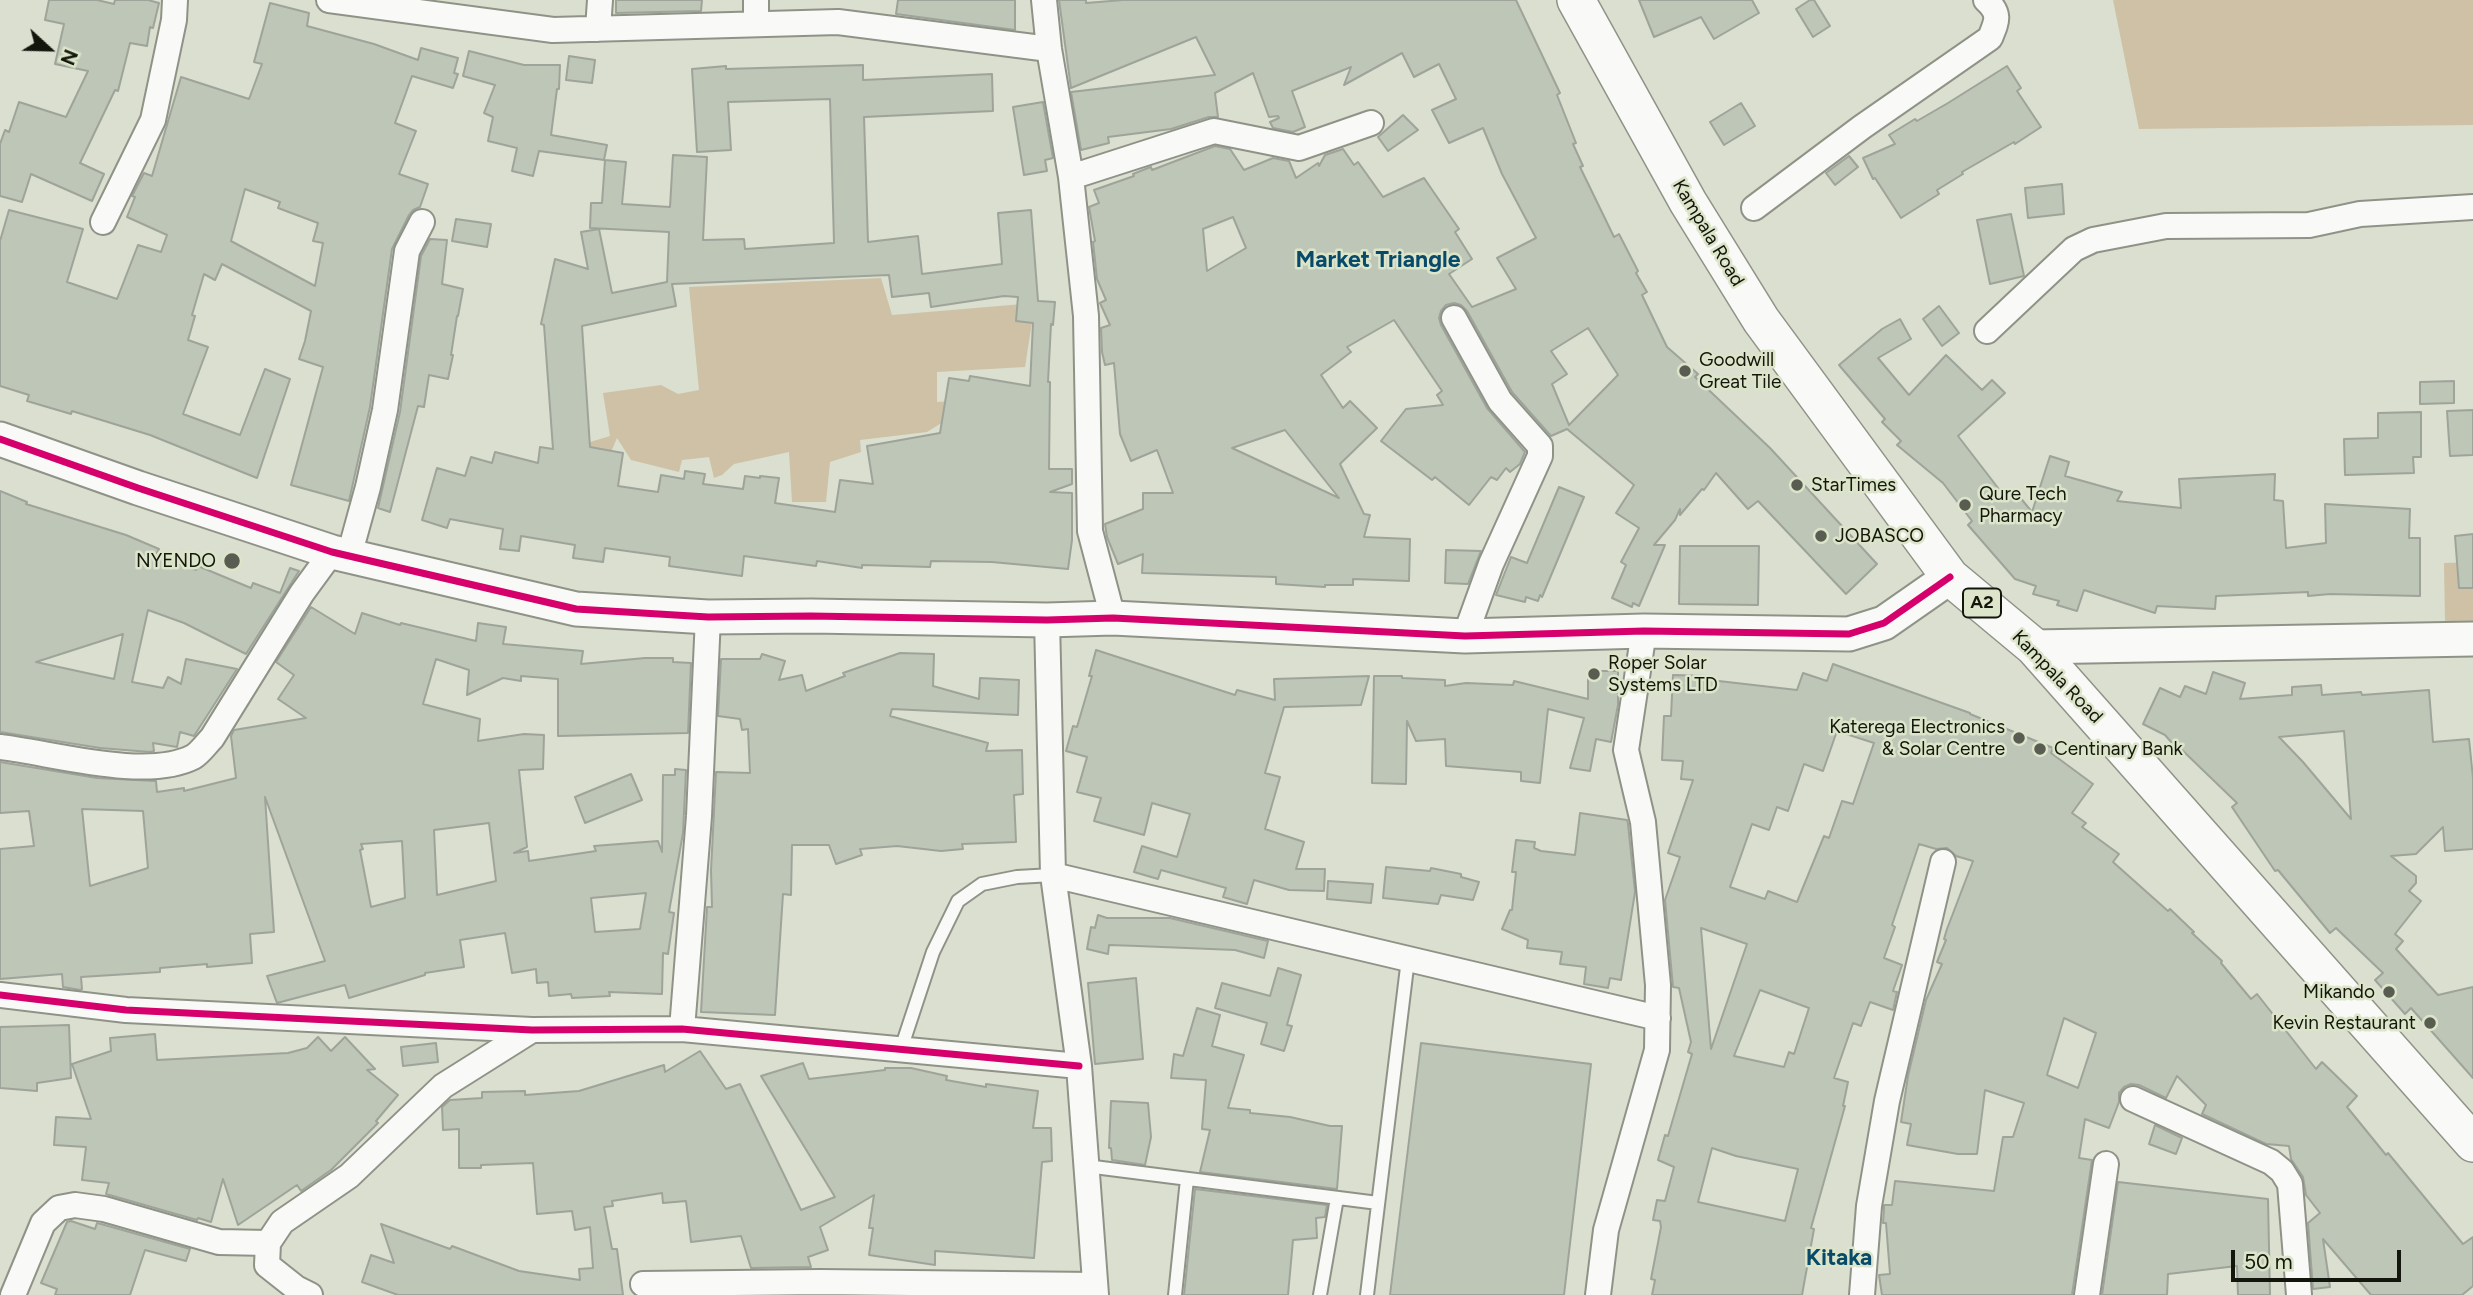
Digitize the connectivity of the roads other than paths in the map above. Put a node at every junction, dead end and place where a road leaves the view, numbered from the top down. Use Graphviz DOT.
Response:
graph roads {
  1 [pos="176,0"];
  2 [pos="329,0"];
  3 [pos="600,0"];
  4 [pos="1044,0"];
  5 [pos="1576,0"];
  6 [pos="1986,0"];
  7 [pos="756,12"];
  8 [pos="598,29"];
  9 [pos="1049,49"];
  10 [pos="1371,123"];
  11 [pos="1072,177"];
  12 [pos="2473,207"];
  13 [pos="1754,208"];
  14 [pos="103,222"];
  15 [pos="422,222"];
  16 [pos="1454,318"];
  17 [pos="1987,331"];
  18 [pos="0,439"];
  19 [pos="340,554"];
  20 [pos="1950,576"];
  21 [pos="708,617"];
  22 [pos="1113,618"];
  23 [pos="1047,620"];
  24 [pos="1644,631"];
  25 [pos="1465,636"];
  26 [pos="2473,639"];
  27 [pos="2034,647"];
  28 [pos="0,747"];
  29 [pos="1943,862"];
  30 [pos="1054,874"];
  31 [pos="1408,959"];
  32 [pos="0,995"];
  33 [pos="1658,1018"];
  34 [pos="682,1029"];
  35 [pos="532,1030"];
  36 [pos="901,1049"];
  37 [pos="1079,1066"];
  38 [pos="2133,1099"];
  39 [pos="2473,1143"];
  40 [pos="2106,1164"];
  41 [pos="1086,1166"];
  42 [pos="1187,1179"];
  43 [pos="1337,1198"];
  44 [pos="1378,1203"];
  45 [pos="268,1243"];
  46 [pos="643,1284"];
  47 [pos="819,1289"];
  48 [pos="1095,1290"];
  49 [pos="13,1295"];
  50 [pos="310,1295"];
  51 [pos="1175,1295"];
  52 [pos="1321,1295"];
  53 [pos="1367,1295"];
  54 [pos="1598,1295"];
  55 [pos="1862,1295"];
  56 [pos="2087,1295"];
  57 [pos="2299,1295"];
  1 -- 14 [label="street"];
  2 -- 8 [label="street"];
  3 -- 8 [label="street"];
  4 -- 9 [label="street"];
  5 -- 20 [label="main road, Kampala Road / A2"];
  6 -- 13 [label="street"];
  7 -- 8 [label="street"];
  7 -- 9 [label="street"];
  9 -- 11 [label="street"];
  10 -- 11 [label="street"];
  11 -- 22 [label="street"];
  12 -- 17 [label="street"];
  15 -- 19 [label="street"];
  16 -- 25 [label="street"];
  18 -- 19 [label="street"];
  19 -- 21 [label="street"];
  19 -- 28 [label="street"];
  20 -- 24 [label="street"];
  20 -- 27 [label="main road, Kampala Road / A2"];
  21 -- 23 [label="street"];
  21 -- 34 [label="street"];
  22 -- 23 [label="street"];
  22 -- 25 [label="street"];
  23 -- 30 [label="street"];
  24 -- 25 [label="street"];
  24 -- 33 [label="street"];
  26 -- 27 [label="street"];
  27 -- 39 [label="main road, Kampala Road / A2"];
  29 -- 55 [label="street"];
  30 -- 31 [label="street"];
  30 -- 36 [label="lane"];
  30 -- 37 [label="street"];
  31 -- 33 [label="street"];
  31 -- 44 [label="lane"];
  32 -- 35 [label="street"];
  33 -- 54 [label="street"];
  34 -- 35 [label="street"];
  34 -- 36 [label="street"];
  35 -- 45 [label="street"];
  36 -- 37 [label="street"];
  37 -- 41 [label="street"];
  38 -- 57 [label="street"];
  40 -- 56 [label="street"];
  41 -- 42 [label="lane"];
  41 -- 48 [label="street"];
  42 -- 43 [label="lane"];
  42 -- 51 [label="lane"];
  43 -- 44 [label="lane"];
  43 -- 52 [label="lane"];
  44 -- 53 [label="lane"];
  45 -- 49 [label="street"];
  45 -- 50 [label="street"];
  46 -- 47 [label="street"];
  47 -- 48 [label="street"];
}
